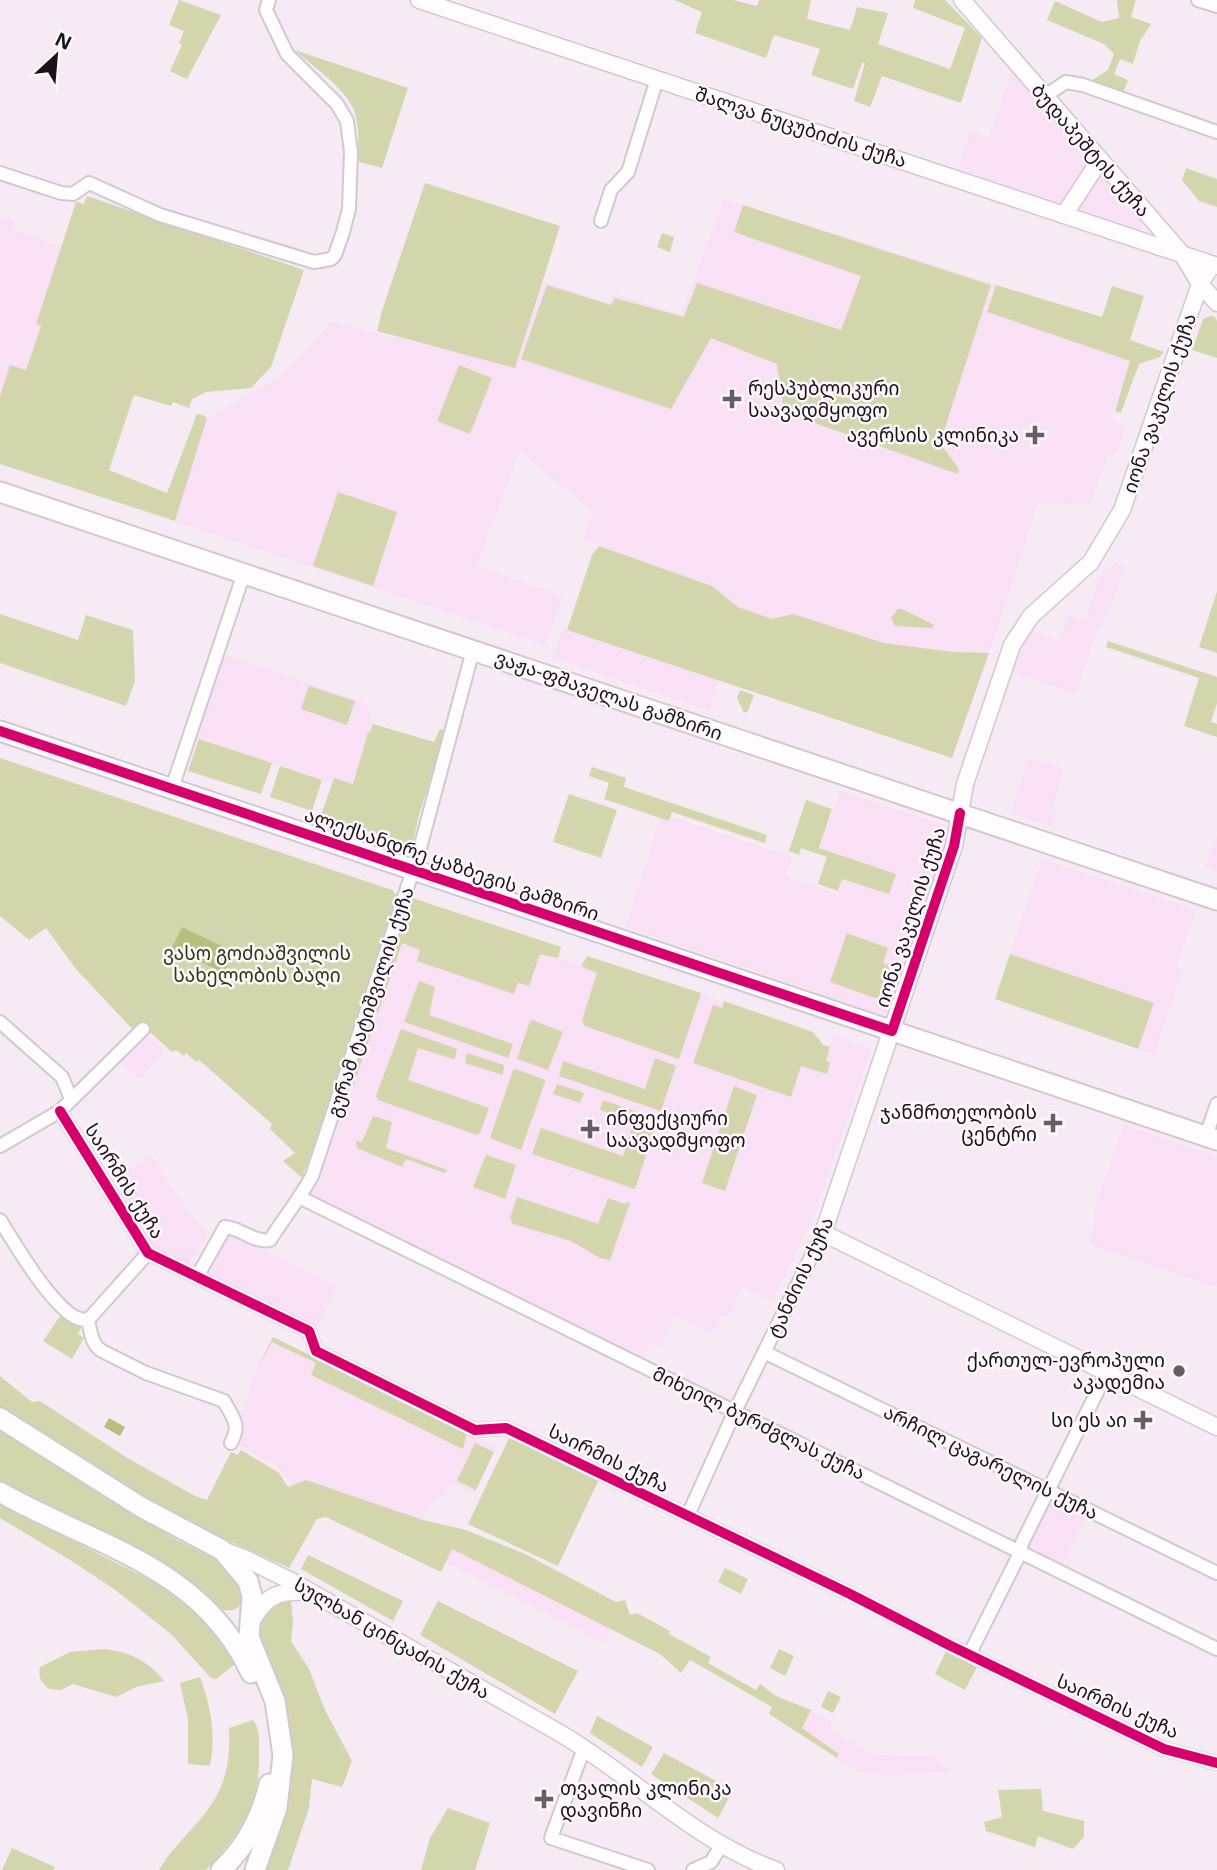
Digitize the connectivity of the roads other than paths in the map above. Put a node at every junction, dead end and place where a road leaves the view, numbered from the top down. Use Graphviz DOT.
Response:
graph roads {
  1 [pos="269,0"];
  2 [pos="419,0"];
  3 [pos="962,0"];
  4 [pos="1198,0"];
  5 [pos="1217,6"];
  6 [pos="657,79"];
  7 [pos="1045,96"];
  8 [pos="1217,132"];
  9 [pos="1100,160"];
  10 [pos="0,173"];
  11 [pos="1064,215"];
  12 [pos="601,221"];
  13 [pos="1182,254"];
  14 [pos="1215,265"];
  15 [pos="1200,284"];
  16 [pos="1217,303"];
  17 [pos="0,492"];
  18 [pos="244,573"];
  19 [pos="474,650"];
  20 [pos="0,731"];
  21 [pos="172,788"];
  22 [pos="960,813"];
  23 [pos="413,870"];
  24 [pos="1217,900"];
  25 [pos="0,1022"];
  26 [pos="143,1028"];
  27 [pos="892,1031"];
  28 [pos="71,1099"];
  29 [pos="1217,1104"];
  30 [pos="60,1111"];
  31 [pos="1212,1138"];
  32 [pos="0,1146"];
  33 [pos="300,1198"];
  34 [pos="0,1220"];
  35 [pos="823,1233"];
  36 [pos="148,1253"];
  37 [pos="197,1277"];
  38 [pos="88,1320"];
  39 [pos="764,1352"];
  40 [pos="1107,1373"];
  41 [pos="735,1412"];
  42 [pos="0,1418"];
  43 [pos="1217,1427"];
  44 [pos="231,1443"];
  45 [pos="1048,1490"];
  46 [pos="0,1492"];
  47 [pos="688,1515"];
  48 [pos="222,1550"];
  49 [pos="1020,1551"];
  50 [pos="1217,1573"];
  51 [pos="308,1592"];
  52 [pos="249,1626"];
  53 [pos="1217,1648"];
  54 [pos="969,1655"];
  55 [pos="584,1748"];
  56 [pos="1217,1763"];
  57 [pos="721,1846"];
  58 [pos="223,1869"];
  59 [pos="256,1870"];
  60 [pos="648,1870"];
  61 [pos="693,1870"];
  62 [pos="776,1870"];
  1 -- 10 [label="street"];
  2 -- 6 [label="main road, შალვა ნუცუბიძის ქუჩა"];
  3 -- 7 [label="main road, ბუდაპეშტის ქუჩა"];
  4 -- 5 [label="street"];
  6 -- 11 [label="main road, შალვა ნუცუბიძის ქუჩა"];
  6 -- 12 [label="street"];
  7 -- 8 [label="street"];
  7 -- 9 [label="main road, ბუდაპეშტის ქუჩა"];
  9 -- 11 [label="main road"];
  9 -- 13 [label="main road, ბუდაპეშტის ქუჩა"];
  11 -- 13 [label="main road, შალვა ნუცუბიძის ქუჩა"];
  13 -- 14 [label="main road, შალვა ნუცუბიძის ქუჩა"];
  13 -- 15 [label="main road, ბუდაპეშტის ქუჩა"];
  14 -- 15 [label="main road, იონა ვაკელის ქუჩა"];
  15 -- 16 [label="main road, ბუდაპეშტის ქუჩა"];
  15 -- 22 [label="main road, იონა ვაკელის ქუჩა"];
  17 -- 18 [label="main road, ვაჟა-ფშაველას გამზირი"];
  18 -- 19 [label="main road, ვაჟა-ფშაველას გამზირი"];
  18 -- 21 [label="street"];
  19 -- 22 [label="main road, ვაჟა-ფშაველას გამზირი"];
  19 -- 23 [label="street, გურამ ტატიშვილის ქუჩა"];
  20 -- 21 [label="main road, ალექსანდრე ყაზბეგის გამზირი"];
  21 -- 23 [label="main road, ალექსანდრე ყაზბეგის გამზირი"];
  22 -- 24 [label="main road, ვაჟა-ფშაველას გამზირი"];
  22 -- 27 [label="main road, იონა ვაკელის ქუჩა"];
  23 -- 27 [label="main road, ალექსანდრე ყაზბეგის გამზირი"];
  23 -- 33 [label="street, გურამ ტატიშვილის ქუჩა"];
  25 -- 28 [label="street"];
  26 -- 28 [label="street, საირმის ქუჩა"];
  27 -- 31 [label="main road, ალექსანდრე ყაზბეგის გამზირი"];
  27 -- 35 [label="main road, ტანძიის ქუჩა"];
  28 -- 30 [label="street, საირმის ქუჩა"];
  29 -- 31 [label="street"];
  30 -- 32 [label="street, საირმის ქუჩა"];
  30 -- 36 [label="street, საირმის ქუჩა"];
  33 -- 37 [label="street, გურამ ტატიშვილის ქუჩა"];
  33 -- 41 [label="street, მიხეილ ბურძგლას ქუჩა"];
  34 -- 38 [label="street"];
  35 -- 39 [label="street, ტანძიის ქუჩა"];
  35 -- 40 [label="main road"];
  36 -- 37 [label="street, საირმის ქუჩა"];
  36 -- 38 [label="street, საირმის ქუჩა"];
  37 -- 47 [label="street, საირმის ქუჩა"];
  38 -- 44 [label="street"];
  39 -- 41 [label="street, ტანძიის ქუჩა"];
  39 -- 45 [label="street, არჩილ ცაგარელის ქუჩა"];
  40 -- 43 [label="main road"];
  40 -- 45 [label="street"];
  41 -- 47 [label="street, ტანძიის ქუჩა"];
  41 -- 49 [label="street, მიხეილ ბურძგლას ქუჩა"];
  42 -- 48 [label="main road, სულხან ცინცაძის ქუჩა"];
  45 -- 49 [label="street"];
  45 -- 50 [label="street, არჩილ ცაგარელის ქუჩა"];
  46 -- 58 [label="main road"];
  47 -- 54 [label="street, საირმის ქუჩა"];
  48 -- 51 [label="main road, სულხან ცინცაძის ქუჩა"];
  48 -- 52 [label="main road"];
  49 -- 53 [label="street, მიხეილ ბურძგლას ქუჩა"];
  49 -- 54 [label="street"];
  51 -- 52 [label="main road"];
  51 -- 55 [label="main road, სულხან ცინცაძის ქუჩა"];
  52 -- 59 [label="main road"];
  54 -- 56 [label="street, საირმის ქუჩა"];
  55 -- 57 [label="main road, სულხან ცინცაძის ქუჩა"];
  55 -- 60 [label="street"];
  57 -- 61 [label="street"];
  57 -- 62 [label="main road, სულხან ცინცაძის ქუჩა"];
}
